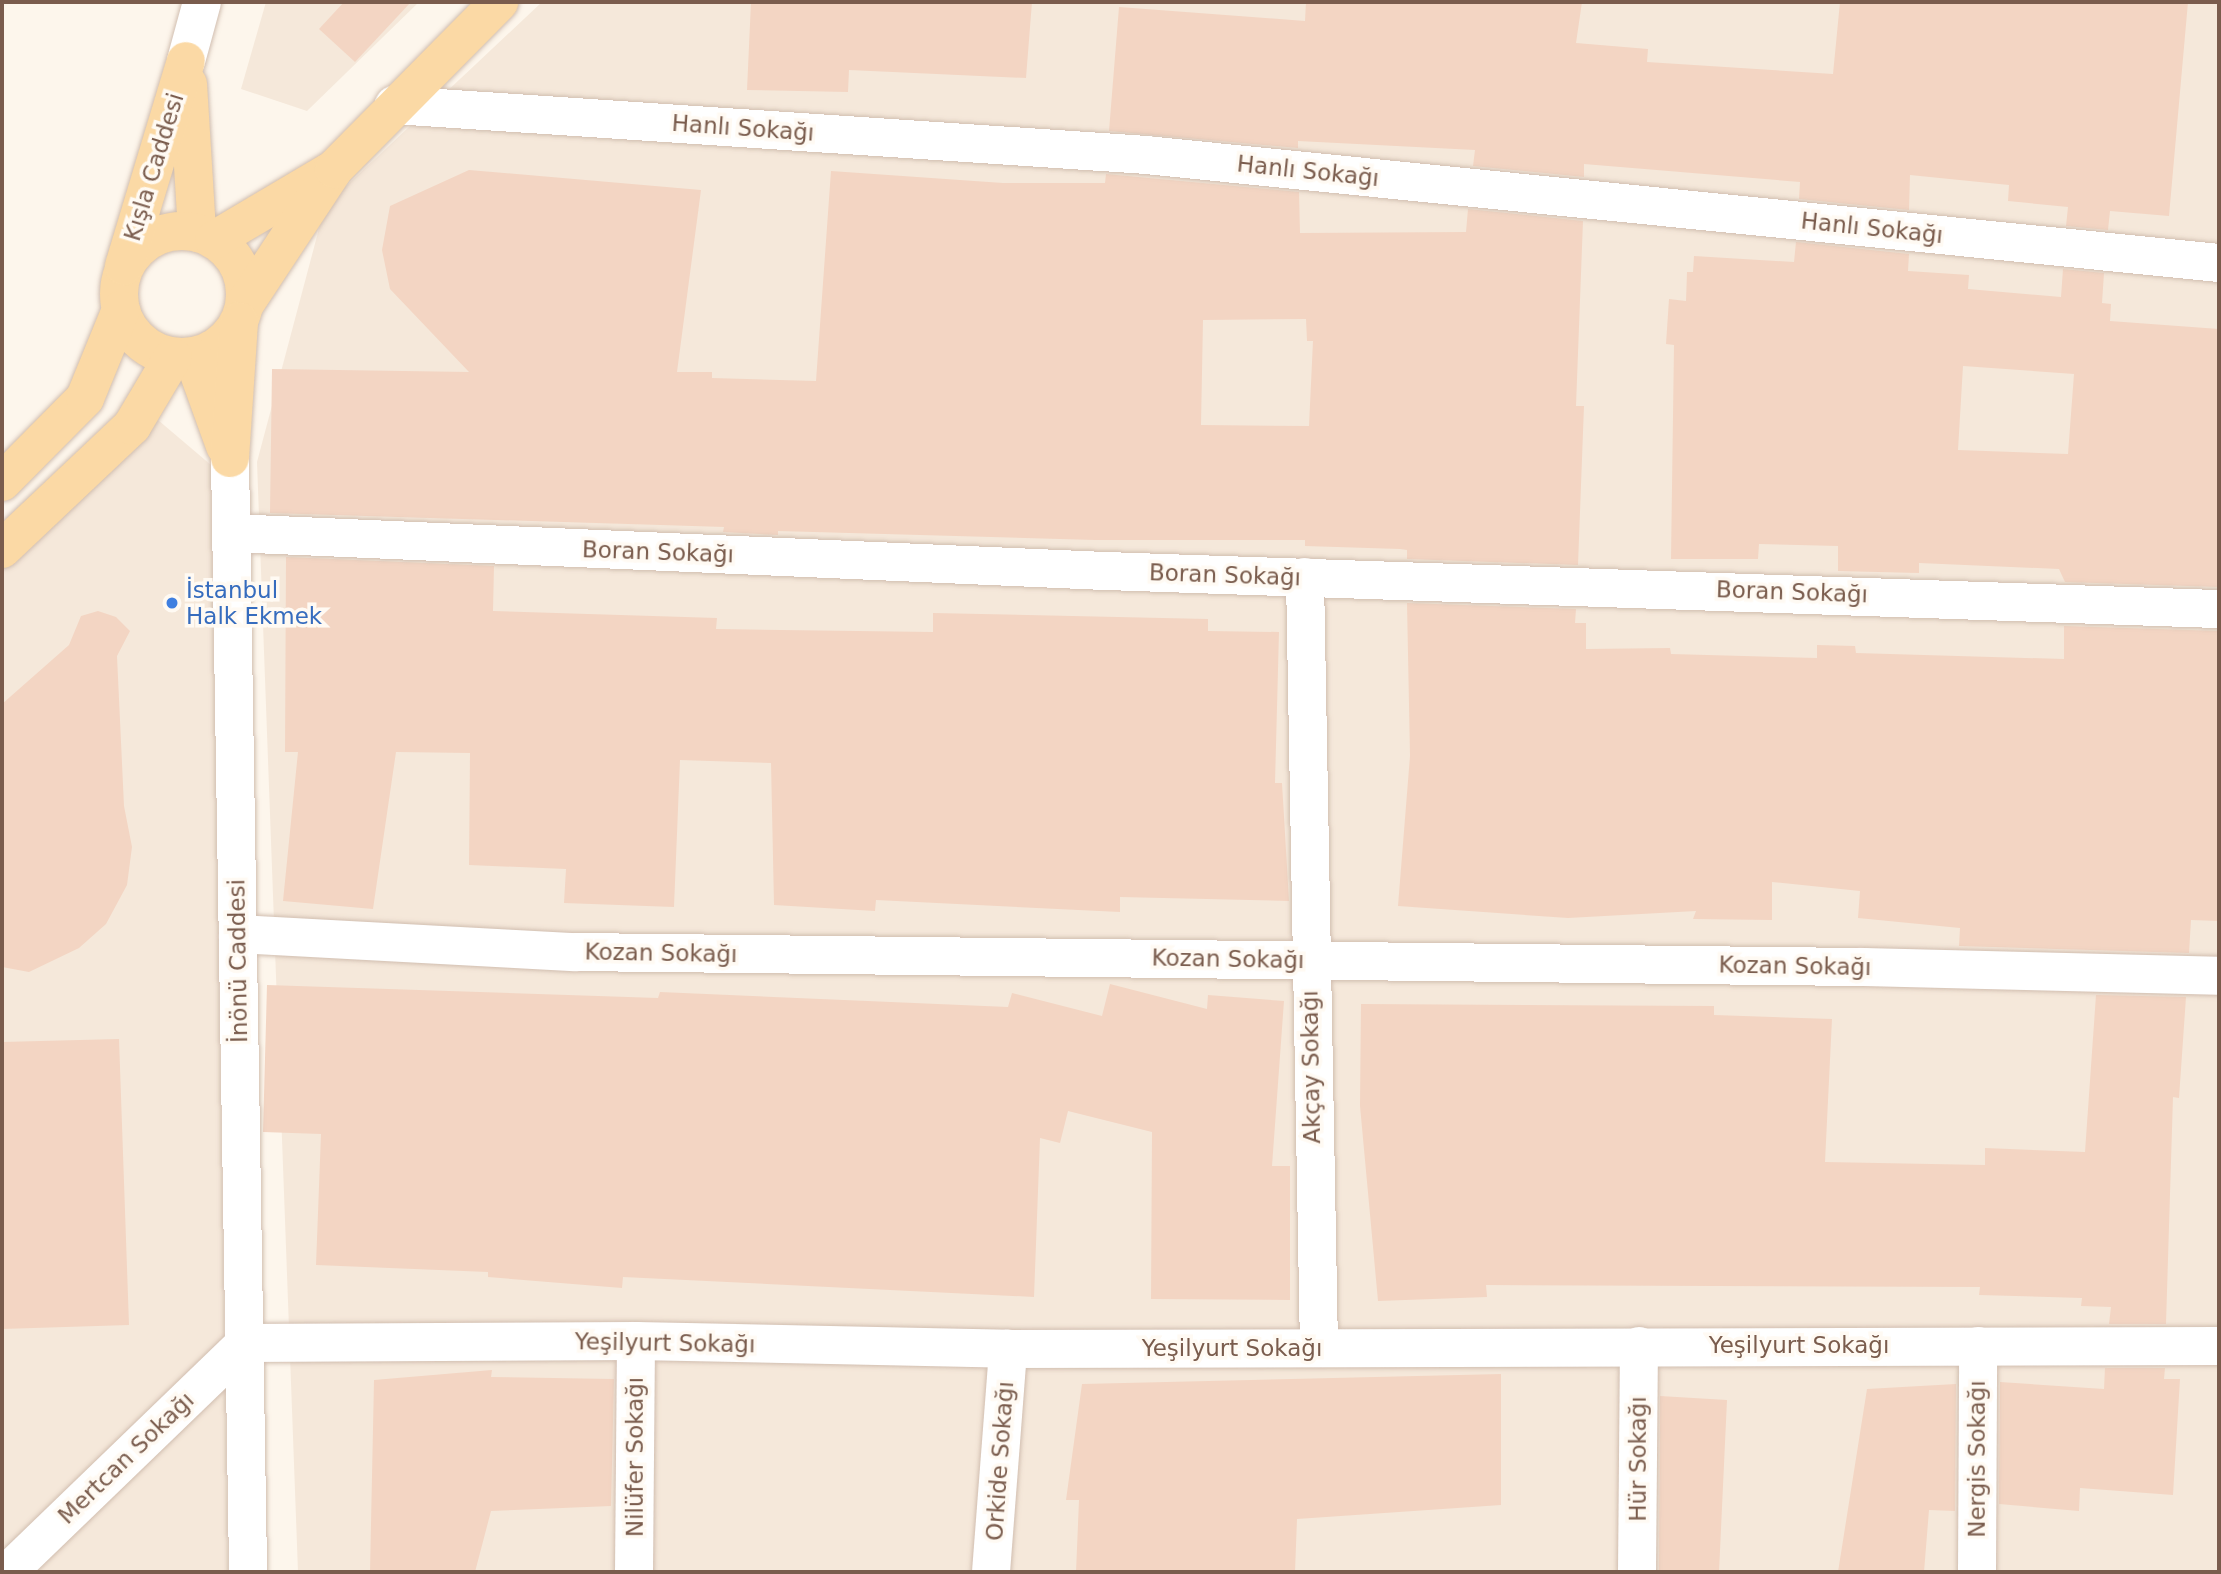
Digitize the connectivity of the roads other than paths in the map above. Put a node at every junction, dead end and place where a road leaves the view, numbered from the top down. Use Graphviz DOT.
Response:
graph roads {
  1 [pos="202,2"];
  2 [pos="499,2"];
  3 [pos="186,61"];
  4 [pos="394,105"];
  5 [pos="334,169"];
  6 [pos="206,236"];
  7 [pos="2219,263"];
  8 [pos="121,292"];
  9 [pos="242,312"];
  10 [pos="183,357"];
  11 [pos="230,458"];
  12 [pos="2,482"];
  13 [pos="231,533"];
  14 [pos="2,549"];
  15 [pos="1305,577"];
  16 [pos="2219,608"];
  17 [pos="238,933"];
  18 [pos="1310,960"];
  19 [pos="2219,976"];
  20 [pos="636,1341"];
  21 [pos="245,1343"];
  22 [pos="1639,1346"];
  23 [pos="1978,1346"];
  24 [pos="2219,1346"];
  25 [pos="1319,1347"];
  26 [pos="1008,1349"];
  27 [pos="8,1572"];
  28 [pos="248,1572"];
  29 [pos="634,1572"];
  30 [pos="991,1572"];
  31 [pos="1637,1572"];
  32 [pos="1977,1572"];
  1 -- 3 [label="street, Kışla Caddesi"];
  2 -- 4 [label="main road"];
  3 -- 6 [label="main road, Kışla Caddesi"];
  3 -- 8 [label="main road, Kışla Caddesi"];
  4 -- 5 [label="main road"];
  4 -- 7 [label="street, Hanlı Sokağı"];
  5 -- 6 [label="main road"];
  5 -- 9 [label="main road"];
  6 -- 8 [label="main road"];
  6 -- 9 [label="main road"];
  8 -- 10 [label="main road"];
  8 -- 12 [label="main road"];
  9 -- 10 [label="main road"];
  9 -- 11 [label="main road"];
  10 -- 11 [label="main road, İnönü Caddesi"];
  10 -- 14 [label="main road"];
  11 -- 13 [label="street, İnönü Caddesi"];
  13 -- 15 [label="street, Boran Sokağı"];
  13 -- 17 [label="street, İnönü Caddesi"];
  15 -- 16 [label="street, Boran Sokağı"];
  15 -- 18 [label="street, Akçay Sokağı"];
  17 -- 18 [label="street, Kozan Sokağı"];
  17 -- 21 [label="street, İnönü Caddesi"];
  18 -- 19 [label="street, Kozan Sokağı"];
  18 -- 25 [label="street, Akçay Sokağı"];
  20 -- 21 [label="street, Yeşilyurt Sokağı"];
  20 -- 26 [label="street, Yeşilyurt Sokağı"];
  20 -- 29 [label="street, Nilüfer Sokağı"];
  21 -- 27 [label="street, Mertcan Sokağı"];
  21 -- 28 [label="street, İnönü Caddesi"];
  22 -- 23 [label="street, Yeşilyurt Sokağı"];
  22 -- 25 [label="street, Yeşilyurt Sokağı"];
  22 -- 31 [label="street, Hür Sokağı"];
  23 -- 24 [label="street, Yeşilyurt Sokağı"];
  23 -- 32 [label="street, Nergis Sokağı"];
  25 -- 26 [label="street, Yeşilyurt Sokağı"];
  26 -- 30 [label="street, Orkide Sokağı"];
}
